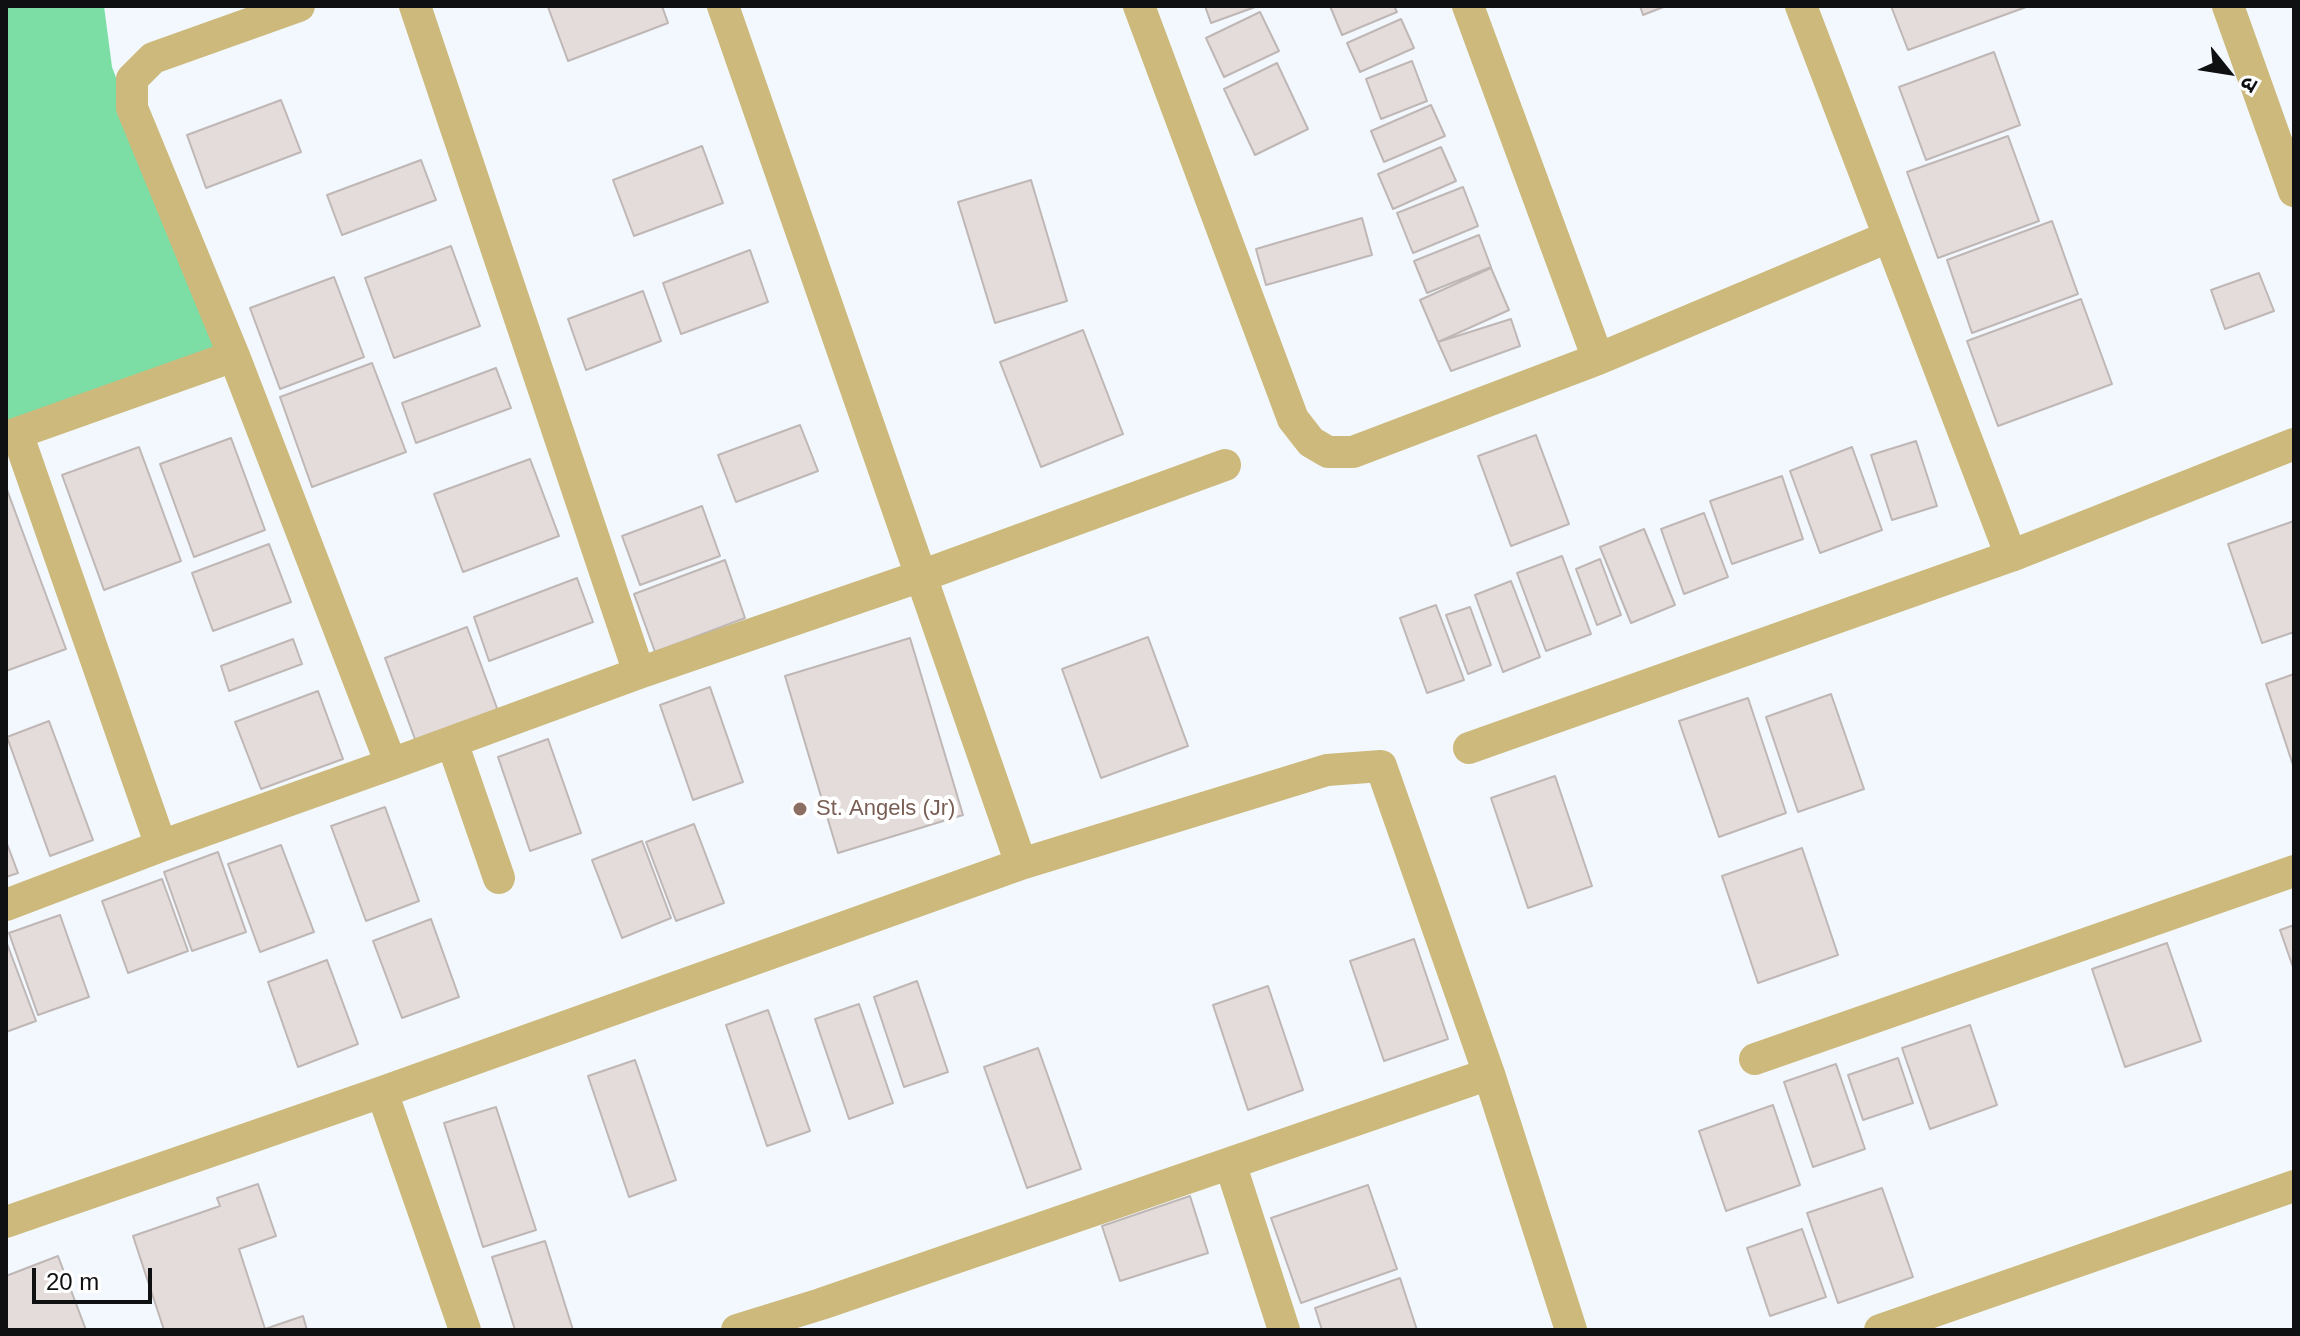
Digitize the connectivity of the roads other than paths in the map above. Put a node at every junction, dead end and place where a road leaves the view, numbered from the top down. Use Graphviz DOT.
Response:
graph roads {
  1 [pos="299,6"];
  2 [pos="415,6"];
  3 [pos="723,6"];
  4 [pos="1139,6"];
  5 [pos="1468,6"];
  6 [pos="1801,6"];
  7 [pos="2228,6"];
  8 [pos="2294,191"];
  9 [pos="1888,237"];
  10 [pos="234,356"];
  11 [pos="1598,359"];
  12 [pos="11,435"];
  13 [pos="2294,444"];
  14 [pos="1225,465"];
  15 [pos="2011,556"];
  16 [pos="921,576"];
  17 [pos="639,673"];
  18 [pos="452,742"];
  19 [pos="1469,748"];
  20 [pos="391,764"];
  21 [pos="161,846"];
  22 [pos="1021,864"];
  23 [pos="2294,871"];
  24 [pos="499,878"];
  25 [pos="6,905"];
  26 [pos="1755,1059"];
  27 [pos="1489,1074"];
  28 [pos="382,1092"];
  29 [pos="1230,1163"];
  30 [pos="2294,1186"];
  31 [pos="6,1222"];
  32 [pos="825,1317"];
  33 [pos="465,1330"];
  34 [pos="737,1330"];
  35 [pos="1284,1330"];
  36 [pos="1571,1330"];
  37 [pos="1880,1330"];
  1 -- 10 [label="street"];
  2 -- 17 [label="street"];
  3 -- 16 [label="street"];
  4 -- 11 [label="street"];
  5 -- 11 [label="street"];
  6 -- 9 [label="street"];
  7 -- 8 [label="street"];
  9 -- 11 [label="street"];
  9 -- 15 [label="street"];
  10 -- 12 [label="street"];
  10 -- 20 [label="street"];
  12 -- 21 [label="street"];
  13 -- 15 [label="street"];
  14 -- 16 [label="street"];
  15 -- 19 [label="street"];
  16 -- 17 [label="street"];
  16 -- 22 [label="street"];
  17 -- 18 [label="street"];
  18 -- 20 [label="street"];
  18 -- 24 [label="street"];
  20 -- 21 [label="street"];
  21 -- 25 [label="street"];
  22 -- 27 [label="street"];
  22 -- 28 [label="street"];
  23 -- 26 [label="street"];
  27 -- 29 [label="street"];
  27 -- 36 [label="street"];
  28 -- 31 [label="street"];
  28 -- 33 [label="street"];
  29 -- 32 [label="street"];
  29 -- 35 [label="street"];
  30 -- 37 [label="street"];
  32 -- 34 [label="street"];
}
